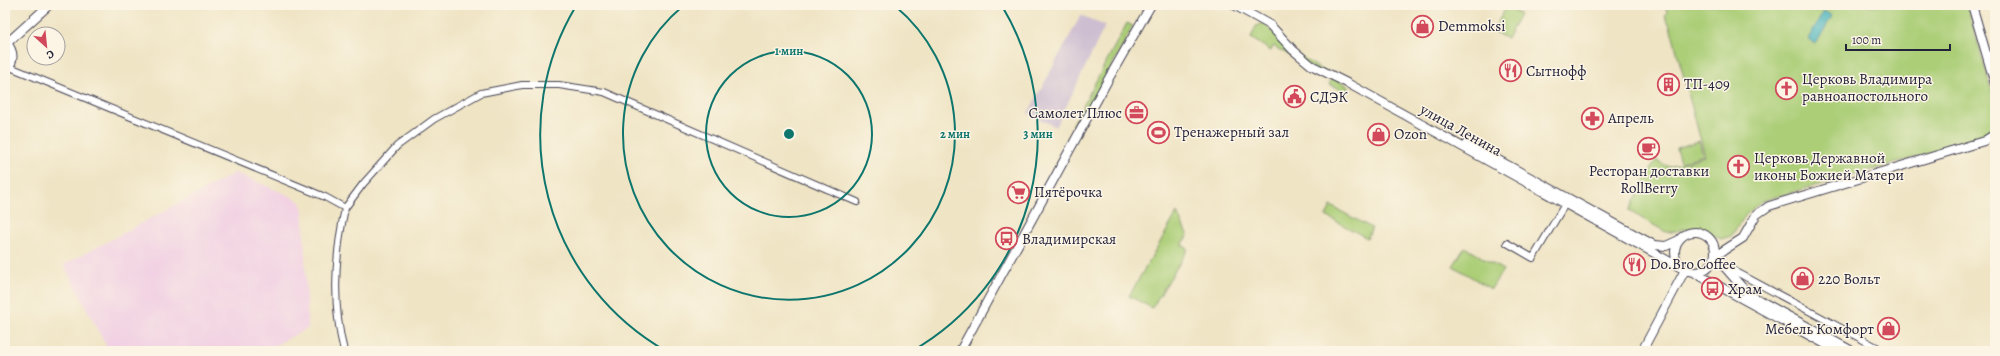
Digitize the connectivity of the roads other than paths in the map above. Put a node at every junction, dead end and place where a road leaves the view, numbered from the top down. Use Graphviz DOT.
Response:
graph roads {
  1 [pos="49,5"];
  2 [pos="1234,5"];
  3 [pos="1241,5"];
  4 [pos="1972,5"];
  5 [pos="1150,6"];
  6 [pos="6,42"];
  7 [pos="8,69"];
  8 [pos="1995,84"];
  9 [pos="1995,134"];
  10 [pos="857,202"];
  11 [pos="1565,204"];
  12 [pos="345,208"];
  13 [pos="1679,240"];
  14 [pos="1507,243"];
  15 [pos="1715,256"];
  16 [pos="1724,265"];
  17 [pos="1684,270"];
  18 [pos="1695,273"];
  19 [pos="1746,297"];
  20 [pos="344,351"];
  21 [pos="960,351"];
  22 [pos="1642,351"];
  23 [pos="1838,351"];
  24 [pos="1852,351"];
  25 [pos="1884,351"];
  1 -- 6 [label="street"];
  2 -- 11 [label="street, улица Ленина"];
  3 -- 13 [label="street, улица Ленина"];
  4 -- 8 [label="street"];
  5 -- 21 [label="street"];
  6 -- 7 [label="street"];
  7 -- 12 [label="street"];
  9 -- 15 [label="street"];
  10 -- 12 [label="street"];
  11 -- 14 [label="street"];
  11 -- 17 [label="street, улица Ленина"];
  12 -- 20 [label="street"];
  13 -- 15 [label="street"];
  13 -- 17 [label="street"];
  15 -- 16 [label="street"];
  15 -- 18 [label="street"];
  16 -- 19 [label="street"];
  16 -- 25 [label="street"];
  17 -- 18 [label="street"];
  17 -- 22 [label="street"];
  18 -- 19 [label="street"];
  19 -- 23 [label="street"];
  19 -- 24 [label="street"];
}
